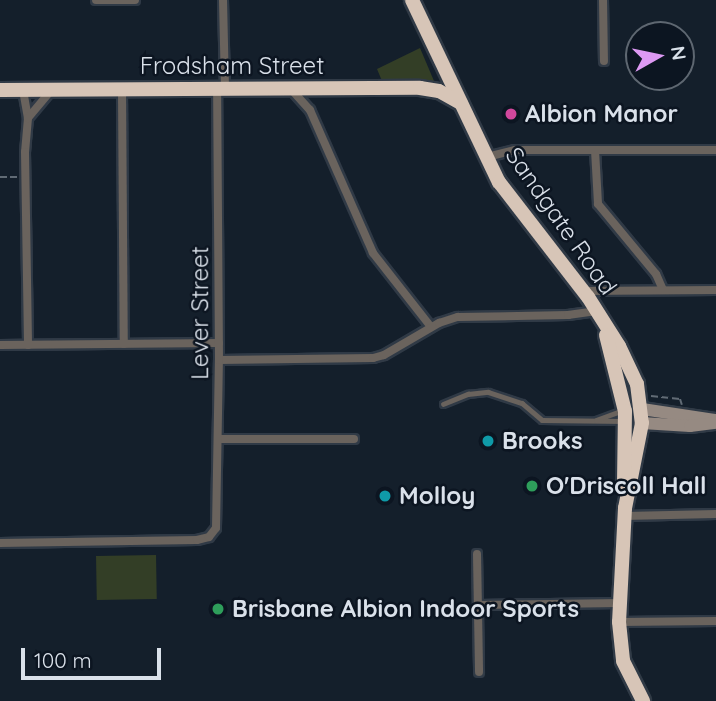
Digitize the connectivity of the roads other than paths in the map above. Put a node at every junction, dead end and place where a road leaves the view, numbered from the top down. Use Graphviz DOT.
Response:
graph roads {
  1 [pos="96,0"];
  2 [pos="135,0"];
  3 [pos="223,0"];
  4 [pos="412,0"];
  5 [pos="603,0"];
  6 [pos="604,61"];
  7 [pos="290,88"];
  8 [pos="321,88"];
  9 [pos="122,89"];
  10 [pos="221,89"];
  11 [pos="0,90"];
  12 [pos="23,90"];
  13 [pos="52,90"];
  14 [pos="461,103"];
  15 [pos="310,110"];
  16 [pos="28,118"];
  17 [pos="595,150"];
  18 [pos="716,150"];
  19 [pos="487,157"];
  20 [pos="663,290"];
  21 [pos="716,290"];
  22 [pos="582,291"];
  23 [pos="598,314"];
  24 [pos="431,327"];
  25 [pos="219,343"];
  26 [pos="124,344"];
  27 [pos="0,345"];
  28 [pos="28,345"];
  29 [pos="219,360"];
  30 [pos="443,404"];
  31 [pos="625,416"];
  32 [pos="642,416"];
  33 [pos="595,420"];
  34 [pos="716,422"];
  35 [pos="219,439"];
  36 [pos="354,439"];
  37 [pos="625,512"];
  38 [pos="716,514"];
  39 [pos="0,542"];
  40 [pos="477,554"];
  41 [pos="620,603"];
  42 [pos="478,605"];
  43 [pos="716,621"];
  44 [pos="619,622"];
  45 [pos="479,672"];
  46 [pos="643,701"];
  1 -- 2 [label="street"];
  3 -- 10 [label="street, Lever Street"];
  4 -- 14 [label="highway, Sandgate Road"];
  5 -- 6 [label="street"];
  7 -- 8 [label="highway, Frodsham Street"];
  7 -- 10 [label="highway, Frodsham Street"];
  7 -- 15 [label="street"];
  8 -- 14 [label="highway, Frodsham Street"];
  8 -- 15 [label="street"];
  9 -- 10 [label="highway, Frodsham Street"];
  9 -- 13 [label="highway, Frodsham Street"];
  9 -- 26 [label="street"];
  10 -- 25 [label="street, Lever Street"];
  11 -- 12 [label="highway, Frodsham Street"];
  12 -- 13 [label="highway, Frodsham Street"];
  12 -- 16 [label="street"];
  13 -- 16 [label="street"];
  14 -- 19 [label="highway, Sandgate Road"];
  15 -- 24 [label="street"];
  16 -- 28 [label="street"];
  17 -- 18 [label="street"];
  17 -- 19 [label="street"];
  17 -- 20 [label="street"];
  19 -- 22 [label="highway, Sandgate Road"];
  20 -- 21 [label="street"];
  20 -- 22 [label="street"];
  22 -- 23 [label="highway, Sandgate Road"];
  23 -- 24 [label="street"];
  23 -- 31 [label="highway, Sandgate Road"];
  23 -- 32 [label="highway, Sandgate Road"];
  24 -- 29 [label="street"];
  25 -- 26 [label="street"];
  25 -- 29 [label="street, Lever Street"];
  26 -- 28 [label="street"];
  27 -- 28 [label="street"];
  29 -- 35 [label="street, Lever Street"];
  30 -- 33 [label="lane"];
  31 -- 32 [label="highway"];
  31 -- 33 [label="lane"];
  31 -- 33 [label="lane"];
  31 -- 37 [label="highway, Sandgate Road"];
  32 -- 34 [label="street"];
  32 -- 37 [label="highway, Sandgate Road"];
  35 -- 36 [label="street"];
  35 -- 39 [label="street, Lever Street"];
  37 -- 38 [label="street"];
  37 -- 41 [label="highway, Sandgate Road"];
  40 -- 42 [label="street"];
  41 -- 42 [label="street"];
  41 -- 44 [label="highway, Sandgate Road"];
  42 -- 45 [label="street"];
  43 -- 44 [label="street"];
  44 -- 46 [label="highway, Sandgate Road"];
}
